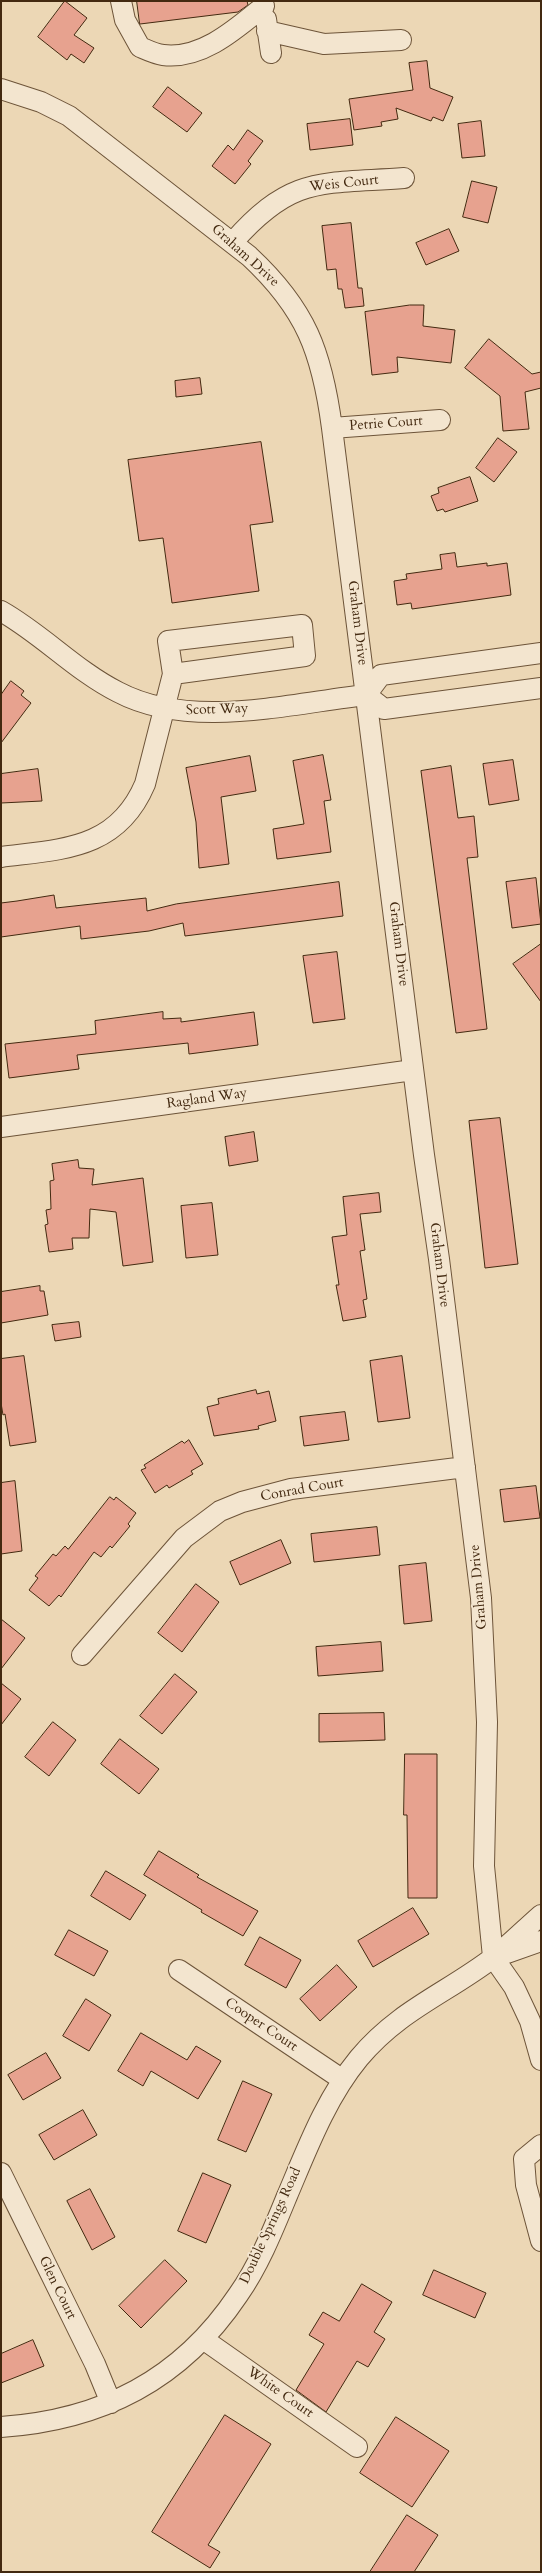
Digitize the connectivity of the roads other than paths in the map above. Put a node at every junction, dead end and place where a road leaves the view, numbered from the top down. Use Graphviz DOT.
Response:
graph roads {
  1 [pos="121,1"];
  2 [pos="264,3"];
  3 [pos="268,31"];
  4 [pos="401,40"];
  5 [pos="271,53"];
  6 [pos="1,89"];
  7 [pos="404,178"];
  8 [pos="233,242"];
  9 [pos="440,420"];
  10 [pos="332,428"];
  11 [pos="1,611"];
  12 [pos="541,657"];
  13 [pos="173,674"];
  14 [pos="541,688"];
  15 [pos="366,695"];
  16 [pos="163,709"];
  17 [pos="1,857"];
  18 [pos="413,1070"];
  19 [pos="1,1127"];
  20 [pos="465,1467"];
  21 [pos="82,1655"];
  22 [pos="541,1915"];
  23 [pos="541,1941"];
  24 [pos="493,1957"];
  25 [pos="179,1970"];
  26 [pos="535,2018"];
  27 [pos="541,2060"];
  28 [pos="343,2080"];
  29 [pos="541,2145"];
  30 [pos="1,2173"];
  31 [pos="541,2241"];
  32 [pos="203,2339"];
  33 [pos="112,2403"];
  34 [pos="1,2427"];
  35 [pos="357,2447"];
  1 -- 2 [label="street"];
  2 -- 3 [label="street"];
  3 -- 4 [label="street"];
  3 -- 5 [label="street"];
  6 -- 8 [label="street, Graham Drive"];
  7 -- 8 [label="street, Weis Court"];
  8 -- 10 [label="street, Graham Drive"];
  9 -- 10 [label="street, Petrie Court"];
  10 -- 15 [label="street, Graham Drive"];
  11 -- 16 [label="street, Scott Way"];
  12 -- 15 [label="street"];
  13 -- 13 [label="street"];
  13 -- 16 [label="street"];
  14 -- 15 [label="street"];
  15 -- 16 [label="street, Scott Way"];
  15 -- 18 [label="street, Graham Drive"];
  16 -- 17 [label="street"];
  18 -- 19 [label="street, Ragland Way"];
  18 -- 20 [label="street, Graham Drive"];
  20 -- 21 [label="street, Conrad Court"];
  20 -- 24 [label="street, Graham Drive"];
  22 -- 24 [label="street, Double Springs Road"];
  23 -- 24 [label="street, Double Springs Road"];
  24 -- 26 [label="street"];
  24 -- 28 [label="street, Double Springs Road"];
  25 -- 28 [label="street, Cooper Court"];
  26 -- 27 [label="street"];
  28 -- 32 [label="street, Double Springs Road"];
  29 -- 31 [label="street"];
  30 -- 33 [label="street, Glen Court"];
  32 -- 33 [label="street, Double Springs Road"];
  32 -- 35 [label="street, White Court"];
  33 -- 34 [label="street, Double Springs Road"];
}
